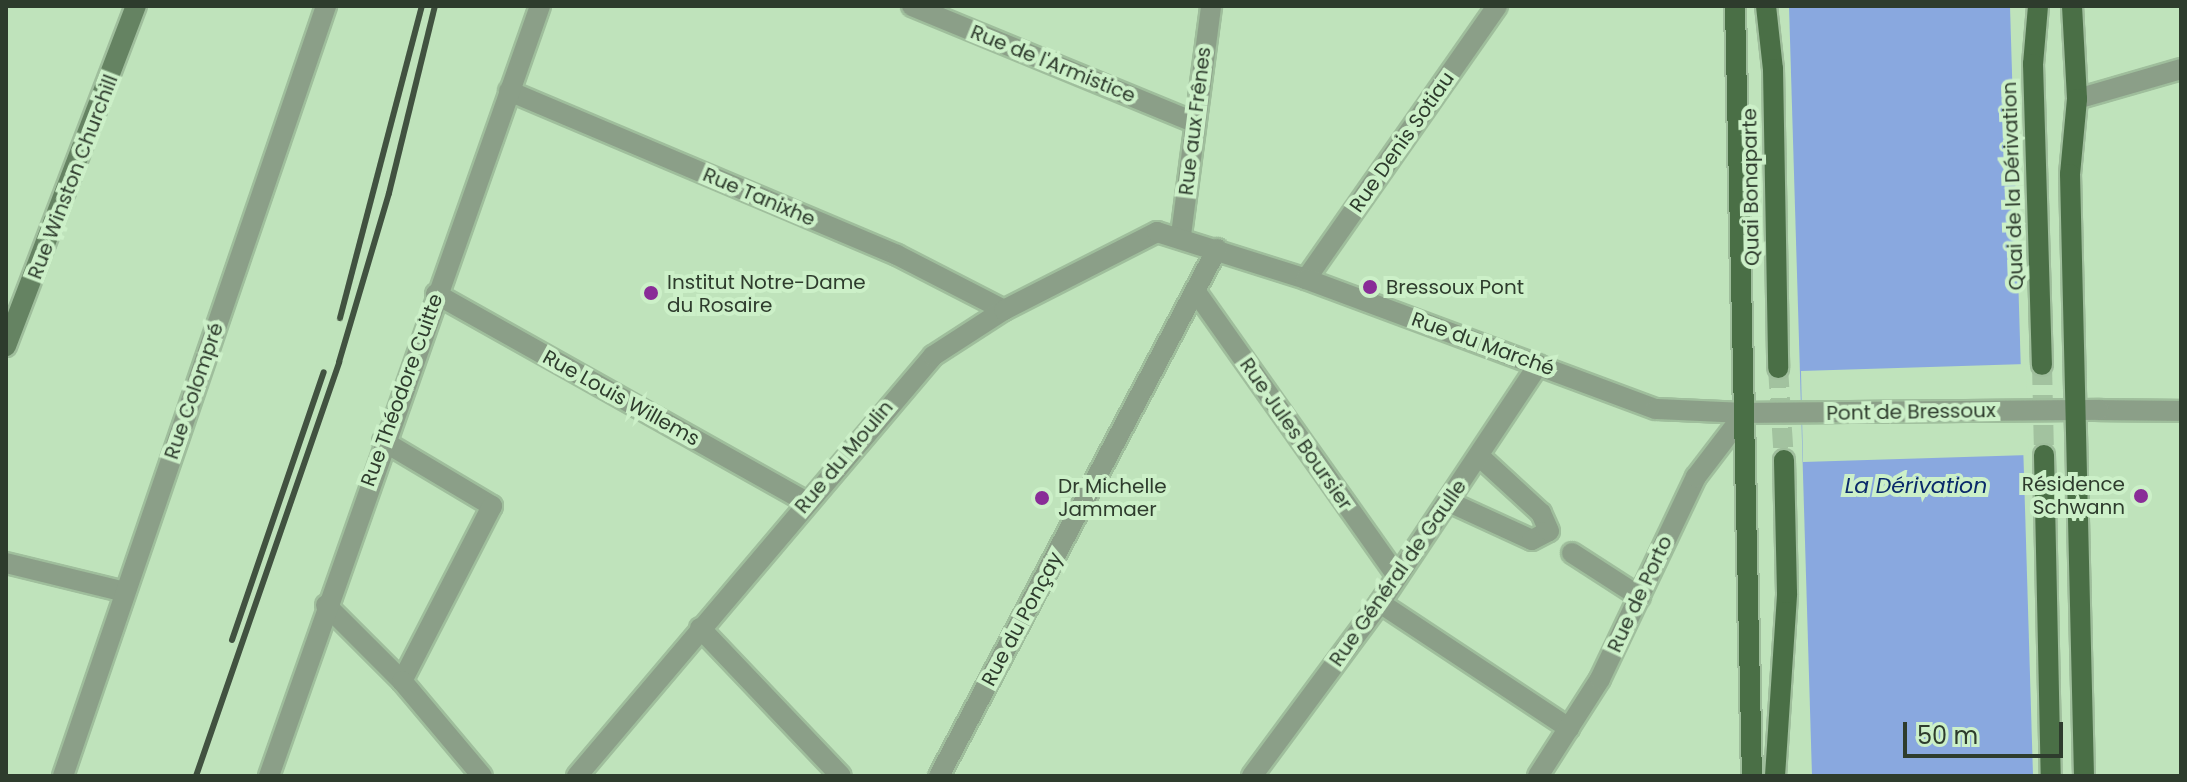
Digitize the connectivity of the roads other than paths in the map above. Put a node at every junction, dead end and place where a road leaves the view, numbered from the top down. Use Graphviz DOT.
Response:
graph roads {
  1 [pos="136,6"];
  2 [pos="326,6"];
  3 [pos="540,6"];
  4 [pos="912,6"];
  5 [pos="1211,6"];
  6 [pos="1497,6"];
  7 [pos="1735,6"];
  8 [pos="1766,6"];
  9 [pos="2038,6"];
  10 [pos="2072,6"];
  11 [pos="2181,69"];
  12 [pos="509,91"];
  13 [pos="2077,99"];
  14 [pos="1194,122"];
  15 [pos="1181,235"];
  16 [pos="1217,249"];
  17 [pos="1306,279"];
  18 [pos="1196,292"];
  19 [pos="436,294"];
  20 [pos="1004,310"];
  21 [pos="6,346"];
  22 [pos="1538,365"];
  23 [pos="2042,365"];
  24 [pos="1778,368"];
  25 [pos="2076,411"];
  26 [pos="2181,411"];
  27 [pos="1745,413"];
  28 [pos="383,441"];
  29 [pos="2044,455"];
  30 [pos="1479,456"];
  31 [pos="1784,460"];
  32 [pos="806,502"];
  33 [pos="1449,502"];
  34 [pos="1572,553"];
  35 [pos="6,563"];
  36 [pos="1397,576"];
  37 [pos="125,592"];
  38 [pos="1640,597"];
  39 [pos="1380,603"];
  40 [pos="326,605"];
  41 [pos="700,628"];
  42 [pos="402,681"];
  43 [pos="1569,728"];
  44 [pos="63,776"];
  45 [pos="269,776"];
  46 [pos="482,776"];
  47 [pos="577,776"];
  48 [pos="841,776"];
  49 [pos="939,776"];
  50 [pos="1252,776"];
  51 [pos="1538,776"];
  52 [pos="1752,776"];
  53 [pos="1775,776"];
  54 [pos="2051,776"];
  55 [pos="2084,776"];
  1 -- 21 [label="main road, Rue Winston Churchill"];
  2 -- 37 [label="street, Rue Colompré"];
  3 -- 12 [label="street, Rue Théodore Cuitte"];
  4 -- 14 [label="street, Rue de l'Armistice"];
  5 -- 14 [label="street, Rue aux Frênes"];
  6 -- 17 [label="street, Rue Denis Sotiau"];
  7 -- 27 [label="main road"];
  8 -- 24 [label="main road, Quai Bonaparte"];
  9 -- 23 [label="main road, Quai de la Dérivation"];
  10 -- 13 [label="main road"];
  11 -- 13 [label="street"];
  12 -- 19 [label="street, Rue Théodore Cuitte"];
  12 -- 20 [label="street, Rue Tanixhe"];
  13 -- 25 [label="main road"];
  14 -- 15 [label="street, Rue aux Frênes"];
  15 -- 16 [label="street, Rue du Marché"];
  15 -- 20 [label="street, Rue du Moulin"];
  16 -- 17 [label="street, Rue du Marché"];
  16 -- 18 [label="street, Rue du Ponçay"];
  17 -- 22 [label="street, Rue du Marché"];
  18 -- 36 [label="street, Rue Jules Boursier"];
  18 -- 49 [label="street, Rue du Ponçay"];
  19 -- 28 [label="street, Rue Théodore Cuitte"];
  19 -- 32 [label="street, Rue Louis Willems"];
  20 -- 32 [label="street, Rue du Moulin"];
  22 -- 27 [label="street, Rue du Marché"];
  22 -- 30 [label="street, Rue Général de Gaulle"];
  25 -- 26 [label="street, Pont de Bressoux"];
  25 -- 27 [label="street, Pont de Bressoux"];
  25 -- 55 [label="main road"];
  27 -- 38 [label="street, Rue de Porto"];
  27 -- 52 [label="main road"];
  28 -- 40 [label="street, Rue Théodore Cuitte"];
  28 -- 42 [label="street"];
  29 -- 54 [label="main road"];
  30 -- 33 [label="street, Rue Général de Gaulle"];
  30 -- 33 [label="street"];
  31 -- 53 [label="main road"];
  32 -- 41 [label="street, Rue du Moulin"];
  33 -- 36 [label="street, Rue Général de Gaulle"];
  34 -- 38 [label="street"];
  35 -- 37 [label="street"];
  36 -- 39 [label="street, Rue Général de Gaulle"];
  37 -- 44 [label="street, Rue Colompré"];
  38 -- 43 [label="street, Rue de Porto"];
  39 -- 43 [label="street"];
  39 -- 50 [label="street, Rue Général de Gaulle"];
  40 -- 42 [label="street"];
  40 -- 45 [label="street, Rue Théodore Cuitte"];
  41 -- 47 [label="street, Rue du Moulin"];
  41 -- 48 [label="street"];
  42 -- 46 [label="street"];
  43 -- 51 [label="street, Rue de Porto"];
}
